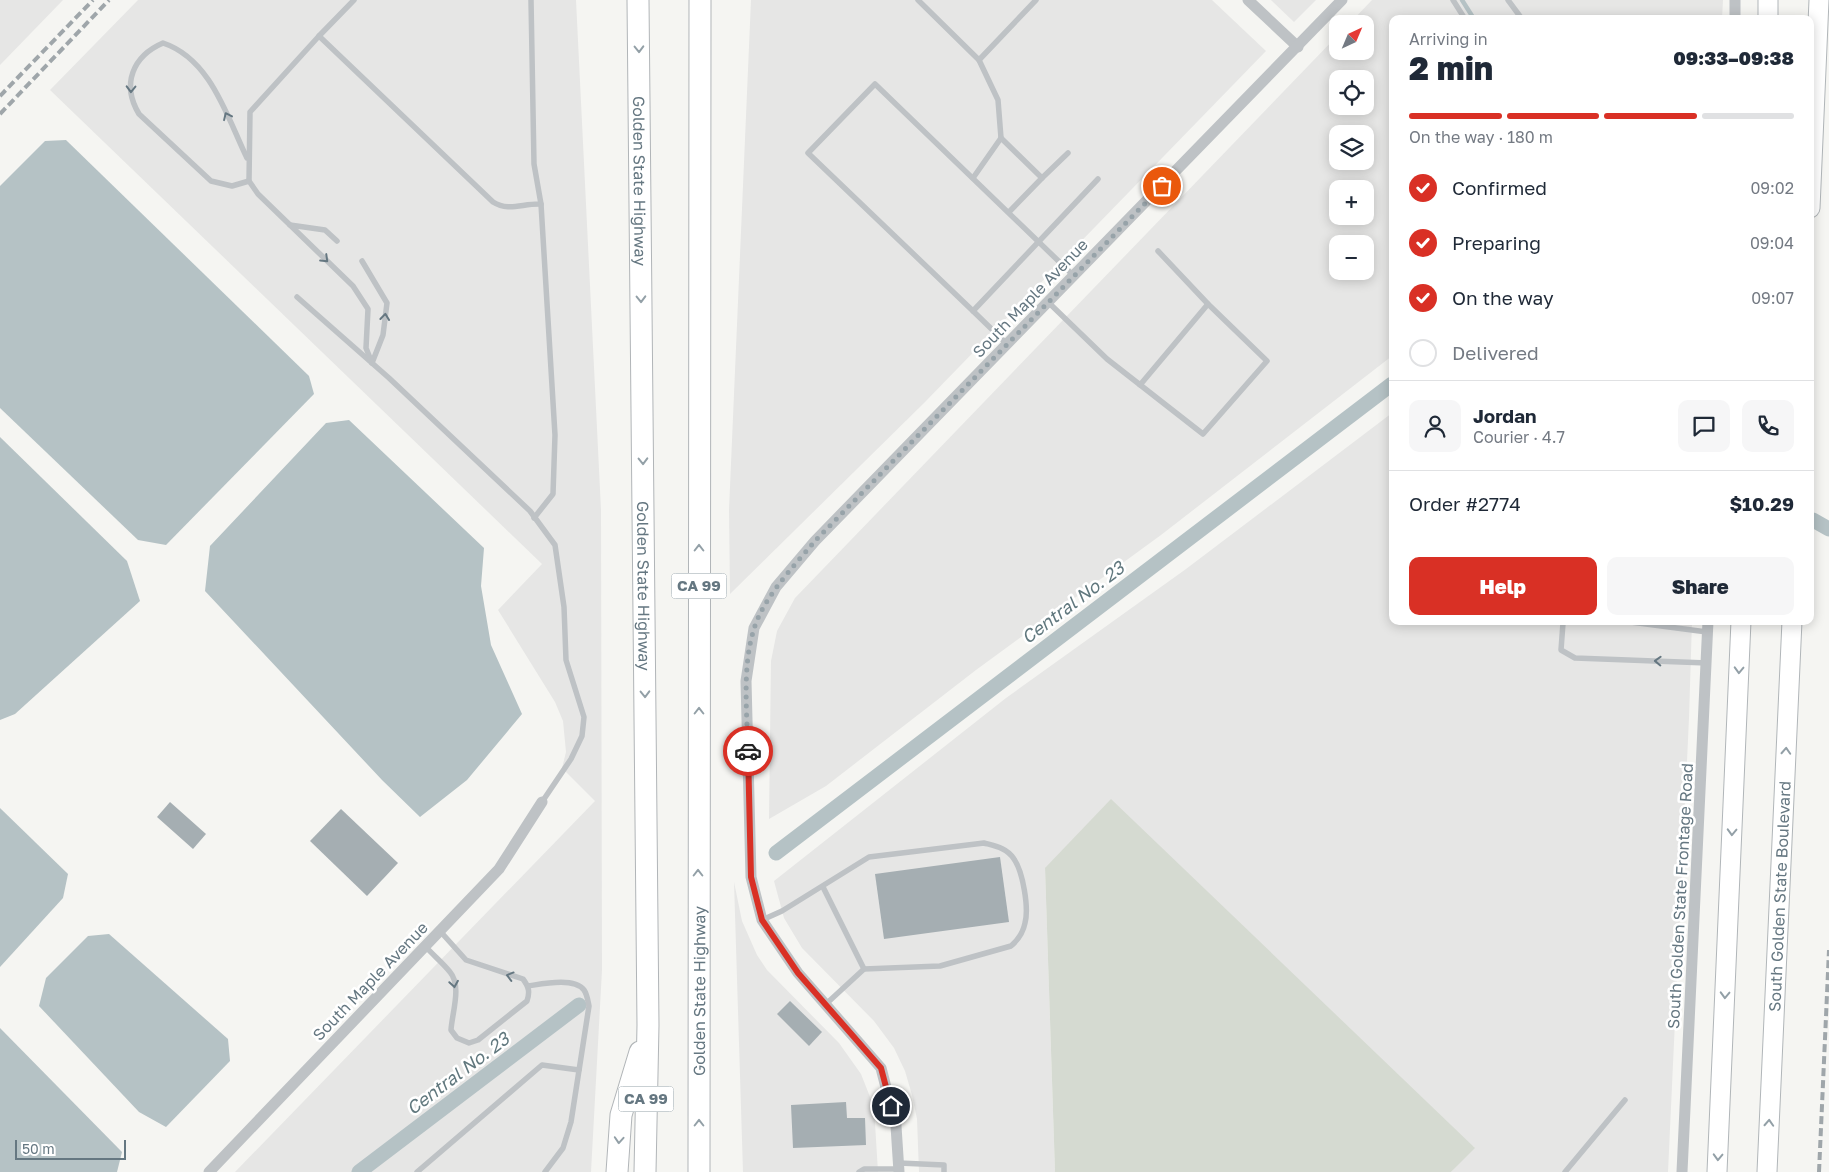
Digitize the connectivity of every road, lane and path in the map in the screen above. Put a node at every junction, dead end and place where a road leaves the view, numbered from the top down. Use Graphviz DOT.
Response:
graph roads {
  1 [pos="354,0"];
  2 [pos="531,0"];
  3 [pos="638,0"];
  4 [pos="700,0"];
  5 [pos="1036,0"];
  6 [pos="1248,0"];
  7 [pos="1342,0"];
  8 [pos="1453,0"];
  9 [pos="1508,0"];
  10 [pos="1736,0"];
  11 [pos="1768,0"];
  12 [pos="1819,0"];
  13 [pos="923,2"];
  14 [pos="1462,15"];
  15 [pos="1519,15"];
  16 [pos="1735,15"];
  17 [pos="1768,15"];
  18 [pos="319,36"];
  19 [pos="1298,47"];
  20 [pos="979,60"];
  21 [pos="1814,116"];
  22 [pos="1001,138"];
  23 [pos="1068,153"];
  24 [pos="248,160"];
  25 [pos="973,178"];
  26 [pos="1042,178"];
  27 [pos="1098,179"];
  28 [pos="249,181"];
  29 [pos="541,204"];
  30 [pos="1009,212"];
  31 [pos="290,225"];
  32 [pos="337,241"];
  33 [pos="1039,241"];
  34 [pos="1158,251"];
  35 [pos="362,261"];
  36 [pos="1074,276"];
  37 [pos="297,297"];
  38 [pos="1048,302"];
  39 [pos="1208,304"];
  40 [pos="973,311"];
  41 [pos="1008,344"];
  42 [pos="372,363"];
  43 [pos="1140,385"];
  44 [pos="534,518"];
  45 [pos="1563,625"];
  46 [pos="1680,625"];
  47 [pos="1742,625"];
  48 [pos="1792,625"];
  49 [pos="1708,627"];
  50 [pos="1707,662"];
  51 [pos="542,802"];
  52 [pos="822,887"];
  53 [pos="762,920"];
  54 [pos="440,931"];
  55 [pos="425,946"];
  56 [pos="864,969"];
  57 [pos="528,986"];
  58 [pos="826,1004"];
  59 [pos="648,1025"];
  60 [pos="579,1070"];
  61 [pos="1625,1100"];
  62 [pos="899,1168"];
  63 [pos="209,1172"];
  64 [pos="417,1172"];
  65 [pos="545,1172"];
  66 [pos="617,1172"];
  67 [pos="645,1172"];
  68 [pos="699,1172"];
  69 [pos="859,1172"];
  70 [pos="944,1172"];
  71 [pos="1565,1172"];
  72 [pos="1682,1172"];
  73 [pos="1718,1172"];
  74 [pos="1767,1172"];
  1 -- 18 [label="lane"];
  2 -- 29 [label="lane"];
  3 -- 59 [label="highway, Golden State Highway / CA 99, one-way"];
  68 -- 4 [label="highway, Golden State Highway / CA 99, one-way"];
  5 -- 20 [label="lane"];
  6 -- 19 [label="street"];
  7 -- 19 [label="street, South Maple Avenue"];
  8 -- 14 [label="lane"];
  9 -- 15 [label="lane"];
  10 -- 16 [label="street"];
  11 -- 17 [label="main road"];
  12 -- 21 [label="main road"];
  13 -- 20 [label="lane"];
  18 -- 24 [label="lane"];
  18 -- 29 [label="lane"];
  19 -- 36 [label="street, South Maple Avenue"];
  20 -- 22 [label="lane"];
  22 -- 25 [label="lane"];
  22 -- 26 [label="lane"];
  23 -- 26 [label="lane"];
  24 -- 28 [label="lane"];
  24 -- 28 [label="lane, one-way"];
  25 -- 30 [label="lane"];
  25 -- 40 [label="lane"];
  26 -- 30 [label="lane"];
  27 -- 33 [label="lane"];
  28 -- 31 [label="lane"];
  29 -- 44 [label="lane"];
  30 -- 33 [label="lane"];
  31 -- 32 [label="lane"];
  31 -- 42 [label="lane, one-way"];
  33 -- 36 [label="lane"];
  33 -- 40 [label="lane"];
  34 -- 39 [label="lane"];
  42 -- 35 [label="lane, one-way"];
  36 -- 38 [label="street, South Maple Avenue"];
  37 -- 42 [label="lane"];
  38 -- 41 [label="street, South Maple Avenue"];
  38 -- 43 [label="lane"];
  39 -- 43 [label="lane"];
  39 -- 43 [label="lane"];
  40 -- 41 [label="lane"];
  41 -- 53 [label="street, South Maple Avenue"];
  42 -- 44 [label="lane"];
  44 -- 51 [label="lane"];
  50 -- 45 [label="lane, one-way"];
  46 -- 49 [label="lane"];
  47 -- 73 [label="main road, one-way"];
  74 -- 48 [label="main road, South Golden State Boulevard, one-way"];
  49 -- 50 [label="street, South Golden State Frontage Road"];
  50 -- 72 [label="street, South Golden State Frontage Road"];
  51 -- 54 [label="street, South Maple Avenue"];
  52 -- 53 [label="lane"];
  52 -- 56 [label="lane"];
  52 -- 56 [label="lane"];
  53 -- 58 [label="street, South Maple Avenue"];
  54 -- 55 [label="street, South Maple Avenue"];
  57 -- 54 [label="lane, one-way"];
  55 -- 57 [label="lane, one-way"];
  55 -- 63 [label="street, South Maple Avenue"];
  56 -- 58 [label="lane"];
  57 -- 60 [label="lane"];
  58 -- 62 [label="street, South Maple Avenue"];
  59 -- 66 [label="highway, one-way"];
  59 -- 67 [label="highway, Golden State Highway / CA 99"];
  60 -- 64 [label="lane"];
  60 -- 65 [label="lane"];
  61 -- 71 [label="lane"];
  62 -- 69 [label="lane"];
  62 -- 70 [label="lane"];
}
